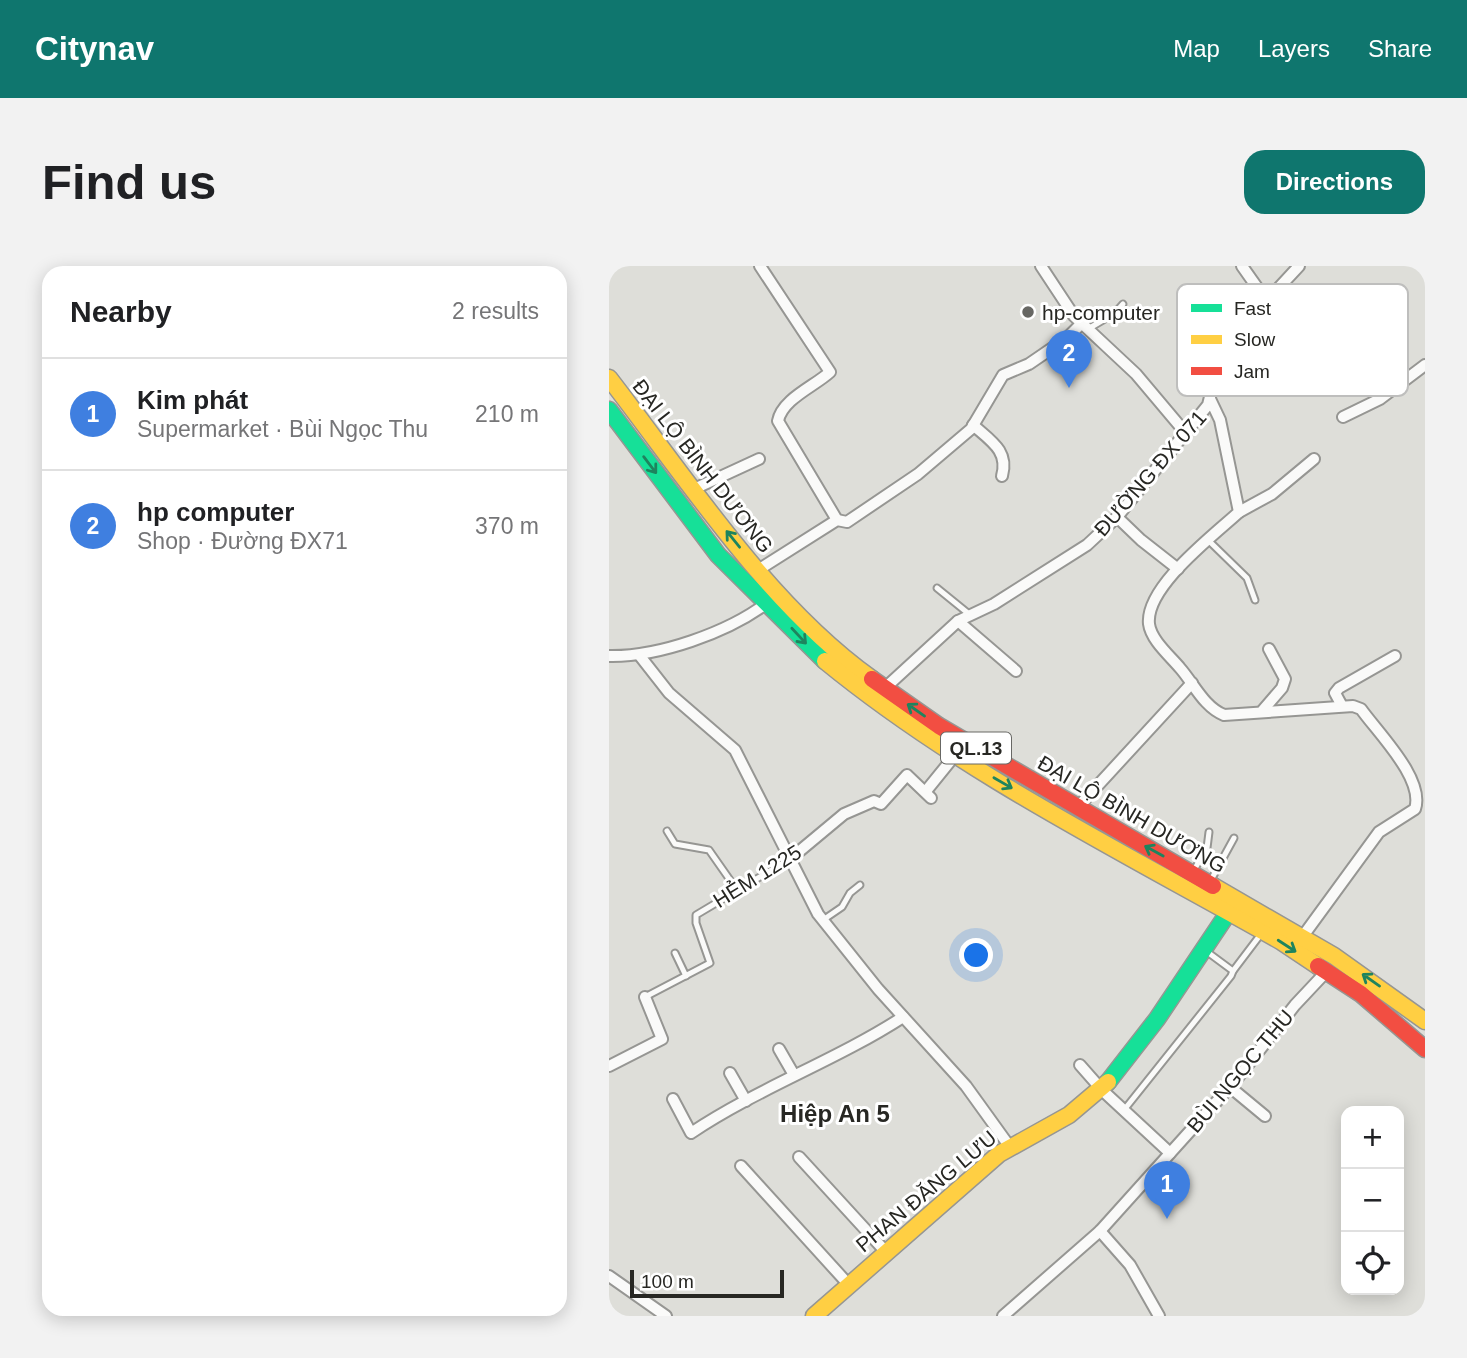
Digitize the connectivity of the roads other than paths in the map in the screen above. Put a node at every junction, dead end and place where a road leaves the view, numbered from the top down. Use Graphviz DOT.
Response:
graph roads {
  1 [pos="760,266"];
  2 [pos="1041,266"];
  3 [pos="1242,266"];
  4 [pos="1299,266"];
  5 [pos="1255,284"];
  6 [pos="1282,284"];
  7 [pos="1122,304"];
  8 [pos="1085,326"];
  9 [pos="1425,365"];
  10 [pos="609,378"];
  11 [pos="1408,378"];
  12 [pos="1211,396"];
  13 [pos="1384,396"];
  14 [pos="1210,399"];
  15 [pos="609,410"];
  16 [pos="1343,417"];
  17 [pos="973,425"];
  18 [pos="615,429"];
  19 [pos="1184,431"];
  20 [pos="759,459"];
  21 [pos="1314,459"];
  22 [pos="1002,476"];
  23 [pos="694,489"];
  24 [pos="1239,512"];
  25 [pos="1118,517"];
  26 [pos="837,520"];
  27 [pos="1208,540"];
  28 [pos="1178,569"];
  29 [pos="758,570"];
  30 [pos="937,588"];
  31 [pos="1255,600"];
  32 [pos="767,603"];
  33 [pos="969,614"];
  34 [pos="958,621"];
  35 [pos="1269,649"];
  36 [pos="609,656"];
  37 [pos="640,656"];
  38 [pos="1395,656"];
  39 [pos="1016,671"];
  40 [pos="1192,682"];
  41 [pos="885,688"];
  42 [pos="1342,706"];
  43 [pos="1263,710"];
  44 [pos="955,754"];
  45 [pos="1077,808"];
  46 [pos="667,831"];
  47 [pos="1209,832"];
  48 [pos="1234,838"];
  49 [pos="790,859"];
  50 [pos="1192,873"];
  51 [pos="1209,882"];
  52 [pos="860,885"];
  53 [pos="737,890"];
  54 [pos="1228,913"];
  55 [pos="823,920"];
  56 [pos="1263,932"];
  57 [pos="1303,936"];
  58 [pos="1203,949"];
  59 [pos="675,953"];
  60 [pos="1233,971"];
  61 [pos="1326,972"];
  62 [pos="685,976"];
  63 [pos="645,997"];
  64 [pos="903,1017"];
  65 [pos="1425,1021"];
  66 [pos="779,1049"];
  67 [pos="1425,1049"];
  68 [pos="1080,1065"];
  69 [pos="609,1066"];
  70 [pos="730,1073"];
  71 [pos="794,1075"];
  72 [pos="1230,1087"];
  73 [pos="1101,1090"];
  74 [pos="673,1099"];
  75 [pos="746,1101"];
  76 [pos="1124,1111"];
  77 [pos="1265,1116"];
  78 [pos="1010,1147"];
  79 [pos="1170,1153"];
  80 [pos="799,1157"];
  81 [pos="741,1166"];
  82 [pos="1100,1231"];
  83 [pos="886,1252"];
  84 [pos="609,1276"];
  85 [pos="849,1285"];
  86 [pos="822,1313"];
  87 [pos="666,1316"];
  88 [pos="1003,1316"];
  89 [pos="1159,1316"];
  1 -- 26 [label="street"];
  2 -- 8 [label="street"];
  3 -- 5 [label="street"];
  4 -- 6 [label="street, ĐƯỜNG ĐX 071"];
  7 -- 8 [label="lane"];
  8 -- 17 [label="street"];
  8 -- 19 [label="street"];
  9 -- 11 [label="street"];
  10 -- 23 [label="main road, ĐẠI LỘ BÌNH DƯƠNG / QL.13"];
  12 -- 14 [label="street, ĐƯỜNG ĐX 071"];
  13 -- 16 [label="street"];
  14 -- 19 [label="street, ĐƯỜNG ĐX 071"];
  14 -- 24 [label="street"];
  15 -- 18 [label="main road, ĐẠI LỘ BÌNH DƯƠNG / QL.13"];
  17 -- 22 [label="street"];
  17 -- 26 [label="street"];
  18 -- 32 [label="main road, ĐẠI LỘ BÌNH DƯƠNG / QL.13, one-way"];
  19 -- 25 [label="street, ĐƯỜNG ĐX 071"];
  20 -- 23 [label="street"];
  21 -- 24 [label="street"];
  29 -- 23 [label="main road, ĐẠI LỘ BÌNH DƯƠNG / QL.13, one-way"];
  24 -- 27 [label="street"];
  25 -- 28 [label="street"];
  25 -- 33 [label="street, ĐƯỜNG ĐX 071"];
  26 -- 29 [label="street"];
  27 -- 28 [label="street"];
  27 -- 31 [label="lane"];
  28 -- 40 [label="street"];
  29 -- 41 [label="main road, ĐẠI LỘ BÌNH DƯƠNG / QL.13"];
  30 -- 33 [label="lane"];
  32 -- 37 [label="street"];
  32 -- 44 [label="main road, ĐẠI LỘ BÌNH DƯƠNG / QL.13, one-way"];
  33 -- 34 [label="street, ĐƯỜNG ĐX 071"];
  34 -- 39 [label="street"];
  34 -- 41 [label="street, ĐƯỜNG ĐX 071"];
  35 -- 43 [label="street"];
  36 -- 37 [label="street"];
  37 -- 49 [label="street"];
  38 -- 42 [label="street"];
  40 -- 43 [label="street"];
  40 -- 45 [label="street"];
  45 -- 41 [label="main road, ĐẠI LỘ BÌNH DƯƠNG / QL.13, one-way"];
  42 -- 43 [label="street"];
  42 -- 57 [label="street"];
  44 -- 49 [label="street, HẺM 1225"];
  44 -- 54 [label="main road, ĐẠI LỘ BÌNH DƯƠNG / QL.13, one-way"];
  50 -- 45 [label="main road, ĐẠI LỘ BÌNH DƯƠNG / QL.13, one-way"];
  46 -- 53 [label="lane"];
  47 -- 50 [label="lane"];
  48 -- 51 [label="lane"];
  49 -- 53 [label="lane, HẺM 1225"];
  49 -- 55 [label="street"];
  50 -- 51 [label="main road, ĐẠI LỘ BÌNH DƯƠNG / QL.13"];
  51 -- 57 [label="main road, ĐẠI LỘ BÌNH DƯƠNG / QL.13"];
  52 -- 55 [label="lane"];
  53 -- 62 [label="lane, HẺM 1225"];
  54 -- 56 [label="main road, ĐẠI LỘ BÌNH DƯƠNG / QL.13"];
  54 -- 58 [label="main road, PHAN ĐĂNG LƯU"];
  55 -- 64 [label="street"];
  56 -- 60 [label="lane"];
  56 -- 61 [label="main road, ĐẠI LỘ BÌNH DƯƠNG / QL.13, one-way"];
  65 -- 57 [label="main road, ĐẠI LỘ BÌNH DƯƠNG / QL.13, one-way"];
  58 -- 60 [label="lane"];
  58 -- 73 [label="main road, PHAN ĐĂNG LƯU"];
  59 -- 62 [label="lane"];
  60 -- 76 [label="lane"];
  61 -- 67 [label="main road, ĐẠI LỘ BÌNH DƯƠNG / QL.13"];
  61 -- 72 [label="street, BÙI NGỌC THU"];
  62 -- 63 [label="lane, HẺM 1225"];
  63 -- 69 [label="street, HẺM 1225"];
  64 -- 71 [label="street"];
  64 -- 78 [label="street"];
  66 -- 71 [label="street"];
  68 -- 73 [label="street"];
  70 -- 75 [label="street"];
  71 -- 75 [label="street"];
  72 -- 77 [label="street"];
  72 -- 79 [label="street, BÙI NGỌC THU"];
  73 -- 76 [label="street"];
  73 -- 78 [label="main road, PHAN ĐĂNG LƯU"];
  74 -- 75 [label="street"];
  76 -- 79 [label="street"];
  78 -- 83 [label="main road, PHAN ĐĂNG LƯU"];
  79 -- 82 [label="street, BÙI NGỌC THU"];
  80 -- 83 [label="street"];
  81 -- 85 [label="street"];
  82 -- 88 [label="street, BÙI NGỌC THU"];
  82 -- 89 [label="street"];
  83 -- 85 [label="main road, PHAN ĐĂNG LƯU"];
  84 -- 87 [label="street"];
  85 -- 86 [label="main road, PHAN ĐĂNG LƯU"];
}
